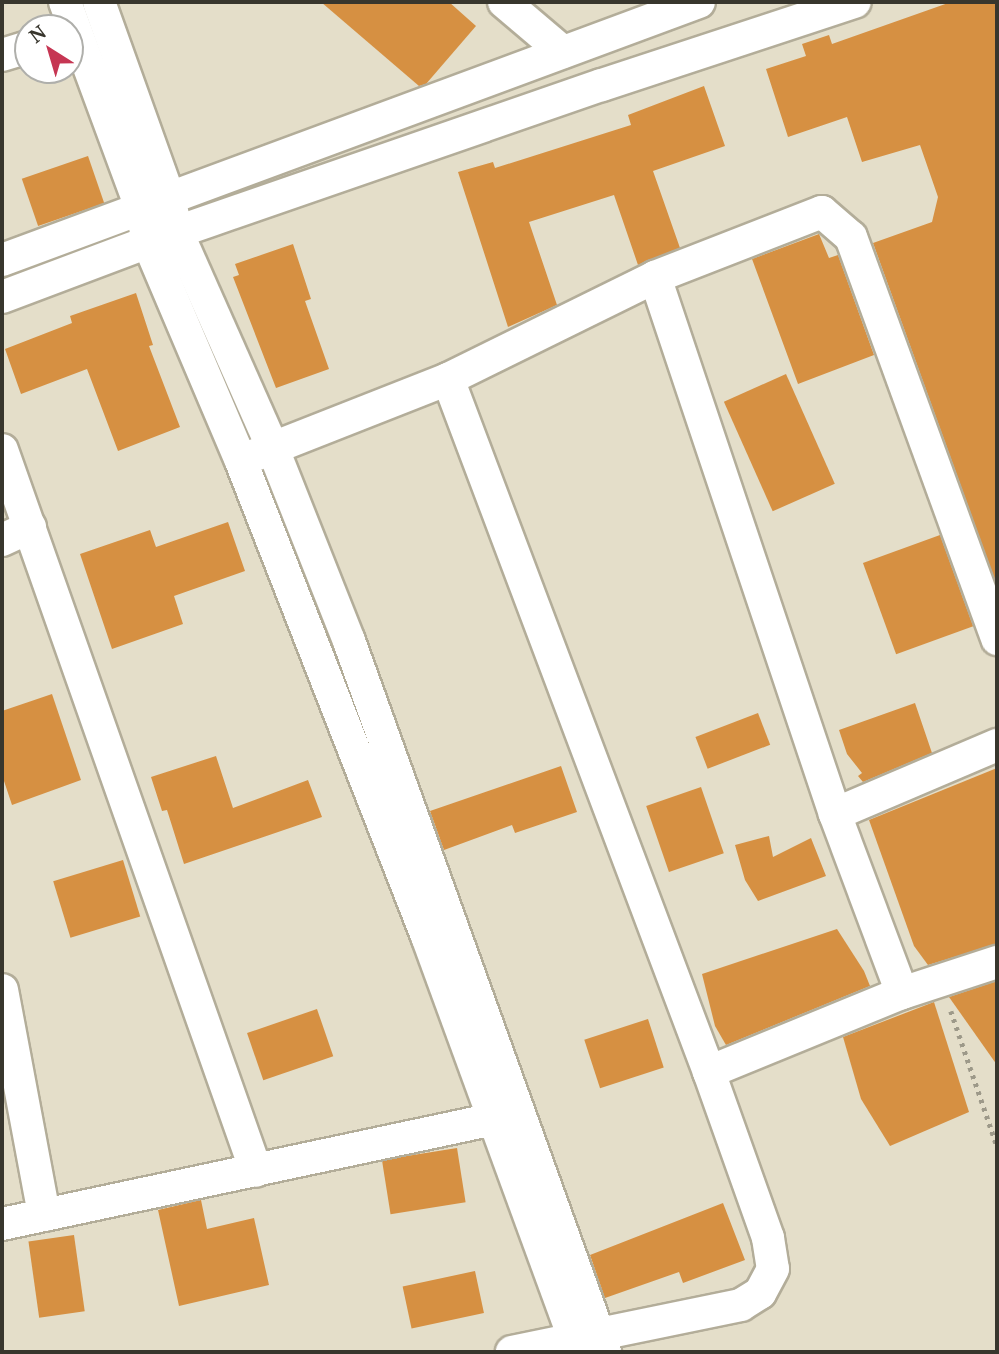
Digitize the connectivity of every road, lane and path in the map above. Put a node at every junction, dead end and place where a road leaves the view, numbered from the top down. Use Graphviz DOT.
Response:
graph roads {
  1 [pos="504,2"];
  2 [pos="699,2"];
  3 [pos="855,2"];
  4 [pos="102,9"];
  5 [pos="84,24"];
  6 [pos="563,52"];
  7 [pos="84,56"];
  8 [pos="155,203"];
  9 [pos="162,237"];
  10 [pos="2,260"];
  11 [pos="655,277"];
  12 [pos="2,297"];
  13 [pos="448,379"];
  14 [pos="273,449"];
  15 [pos="2,450"];
  16 [pos="241,461"];
  17 [pos="30,527"];
  18 [pos="2,540"];
  19 [pos="997,639"];
  20 [pos="997,745"];
  21 [pos="835,814"];
  22 [pos="997,962"];
  23 [pos="2,990"];
  24 [pos="902,993"];
  25 [pos="949,1006"];
  26 [pos="709,1072"];
  27 [pos="494,1119"];
  28 [pos="997,1146"];
  29 [pos="256,1171"];
  30 [pos="44,1215"];
  31 [pos="2,1224"];
  32 [pos="590,1345"];
  33 [pos="512,1352"];
  1 -- 6 [label="street"];
  2 -- 6 [label="street"];
  3 -- 9 [label="street"];
  4 -- 5 [label="street"];
  4 -- 8 [label="street"];
  6 -- 8 [label="street"];
  7 -- 8 [label="street"];
  8 -- 9 [label="street"];
  8 -- 10 [label="street"];
  9 -- 12 [label="street"];
  9 -- 14 [label="street"];
  9 -- 16 [label="street"];
  11 -- 13 [label="street"];
  11 -- 19 [label="street"];
  11 -- 21 [label="street"];
  13 -- 14 [label="street"];
  13 -- 26 [label="street"];
  14 -- 16 [label="street"];
  14 -- 32 [label="street"];
  15 -- 17 [label="street"];
  16 -- 27 [label="street"];
  17 -- 18 [label="street"];
  17 -- 29 [label="street"];
  20 -- 21 [label="street"];
  21 -- 24 [label="street"];
  22 -- 24 [label="street"];
  23 -- 30 [label="street"];
  24 -- 26 [label="street"];
  25 -- 28 [label="path"];
  26 -- 32 [label="street"];
  27 -- 29 [label="street"];
  27 -- 32 [label="street"];
  29 -- 30 [label="street"];
  30 -- 31 [label="street"];
  32 -- 33 [label="street"];
}
